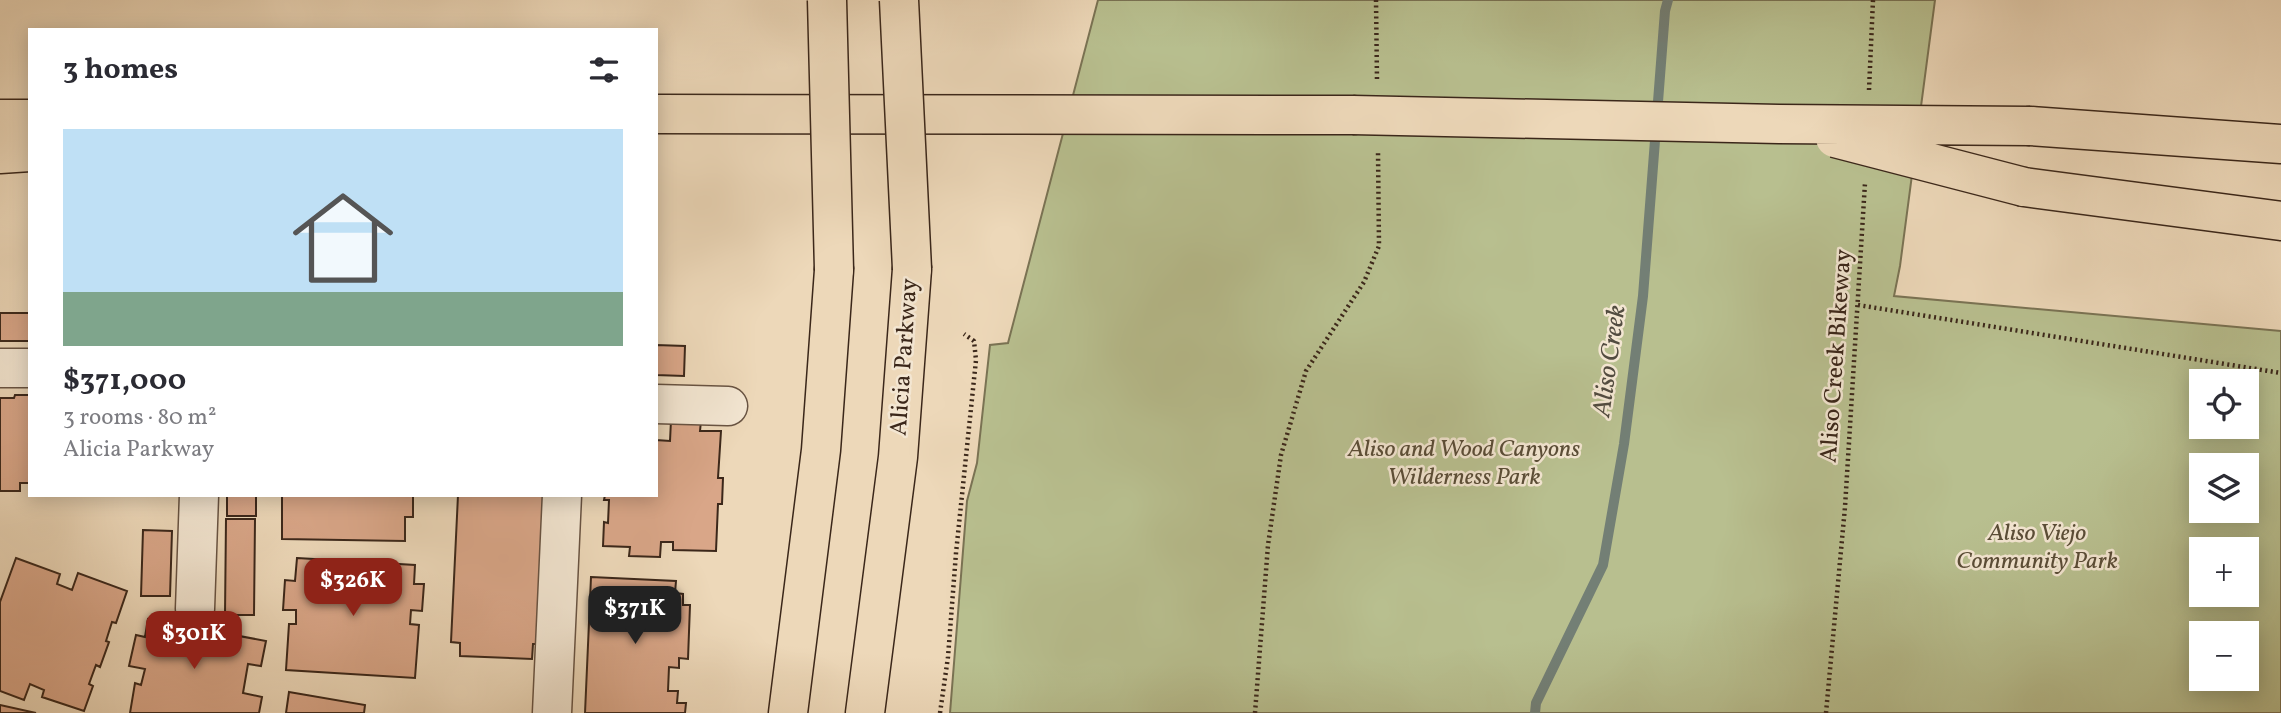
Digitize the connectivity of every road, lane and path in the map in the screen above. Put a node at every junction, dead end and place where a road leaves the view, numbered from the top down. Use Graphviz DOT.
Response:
graph roads {
  1 [pos="827,0"];
  2 [pos="899,0"];
  3 [pos="1376,0"];
  4 [pos="1873,0"];
  5 [pos="1377,88"];
  6 [pos="1869,101"];
  7 [pos="658,114"];
  8 [pos="0,119"];
  9 [pos="28,119"];
  10 [pos="1779,124"];
  11 [pos="1378,141"];
  12 [pos="2281,144"];
  13 [pos="28,152"];
  14 [pos="0,154"];
  15 [pos="1865,183"];
  16 [pos="2281,221"];
  17 [pos="1858,305"];
  18 [pos="964,334"];
  19 [pos="0,368"];
  20 [pos="28,368"];
  21 [pos="2281,373"];
  22 [pos="658,404"];
  23 [pos="728,406"];
  24 [pos="199,497"];
  25 [pos="562,497"];
  26 [pos="195,608"];
  27 [pos="552,713"];
  28 [pos="788,713"];
  29 [pos="865,713"];
  30 [pos="940,713"];
  31 [pos="1255,713"];
  32 [pos="1826,713"];
  1 -- 28 [label="main road, bridge"];
  2 -- 29 [label="main road, Alicia Parkway, bridge"];
  3 -- 5 [label="path"];
  4 -- 6 [label="path"];
  7 -- 10 [label="main road, bridge"];
  8 -- 9 [label="main road"];
  10 -- 12 [label="main road, bridge"];
  10 -- 16 [label="main road, bridge"];
  11 -- 31 [label="path"];
  13 -- 14 [label="main road"];
  15 -- 17 [label="path, Aliso Creek Bikeway"];
  17 -- 21 [label="path"];
  17 -- 32 [label="path, Aliso Creek Bikeway"];
  18 -- 30 [label="path"];
  19 -- 20 [label="lane"];
  22 -- 23 [label="lane"];
  24 -- 26 [label="lane"];
  25 -- 27 [label="lane"];
}
